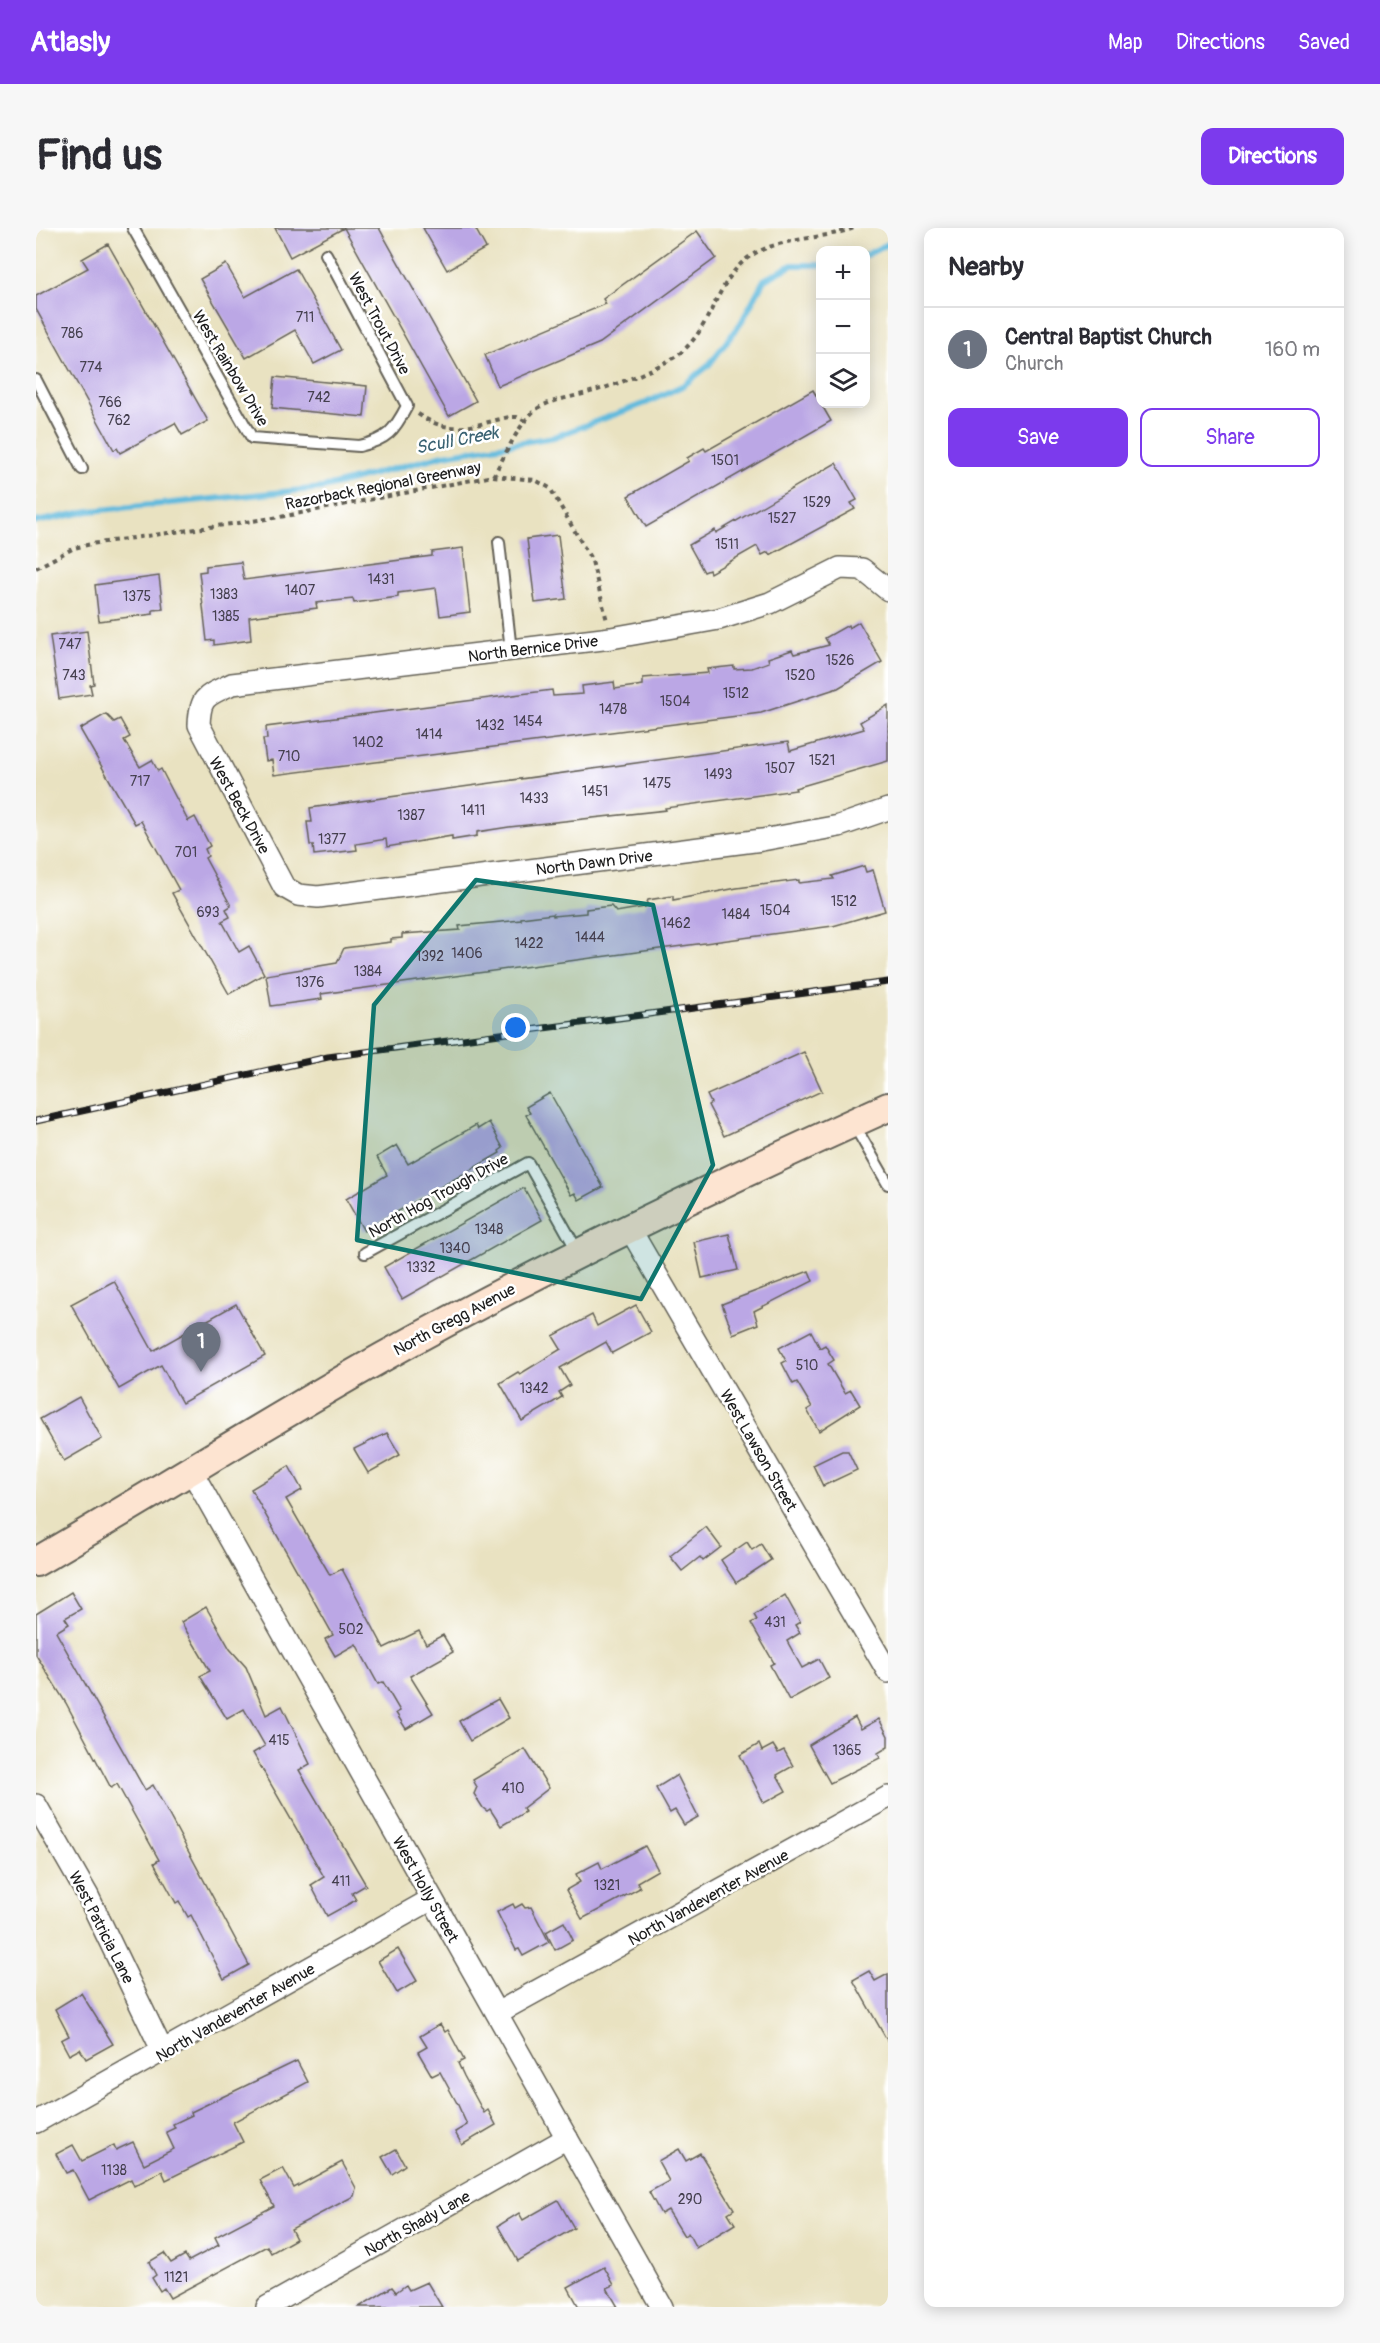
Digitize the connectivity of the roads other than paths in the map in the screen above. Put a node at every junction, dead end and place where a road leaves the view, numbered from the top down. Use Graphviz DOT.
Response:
graph roads {
  1 [pos="133,228"];
  2 [pos="326,254"];
  3 [pos="36,380"];
  4 [pos="407,406"];
  5 [pos="82,469"];
  6 [pos="499,542"];
  7 [pos="888,590"];
  8 [pos="511,651"];
  9 [pos="200,705"];
  10 [pos="888,809"];
  11 [pos="298,896"];
  12 [pos="888,1107"];
  13 [pos="853,1123"];
  14 [pos="888,1184"];
  15 [pos="630,1229"];
  16 [pos="366,1253"];
  17 [pos="579,1254"];
  18 [pos="191,1470"];
  19 [pos="36,1562"];
  20 [pos="888,1672"];
  21 [pos="888,1797"];
  22 [pos="36,1805"];
  23 [pos="432,1899"];
  24 [pos="496,2013"];
  25 [pos="163,2052"];
  26 [pos="36,2122"];
  27 [pos="567,2138"];
  28 [pos="267,2307"];
  29 [pos="662,2307"];
  1 -- 4 [label="lane, West Rainbow Drive"];
  2 -- 4 [label="lane, West Trout Drive"];
  3 -- 5 [label="lane"];
  6 -- 8 [label="lane"];
  7 -- 8 [label="street, North Bernice Drive"];
  8 -- 9 [label="street, North Bernice Drive"];
  9 -- 11 [label="street, West Beck Drive"];
  10 -- 11 [label="street, North Dawn Drive"];
  12 -- 13 [label="main road, North Gregg Avenue"];
  13 -- 14 [label="lane"];
  13 -- 15 [label="main road, North Gregg Avenue"];
  15 -- 17 [label="main road, North Gregg Avenue"];
  15 -- 20 [label="street, West Lawson Street"];
  16 -- 17 [label="lane, North Hog Trough Drive"];
  17 -- 18 [label="main road, North Gregg Avenue"];
  18 -- 19 [label="main road, North Gregg Avenue"];
  18 -- 23 [label="street, West Holly Street"];
  21 -- 24 [label="street, North Vandeventer Avenue"];
  22 -- 25 [label="street, West Patricia Lane"];
  23 -- 24 [label="street, West Holly Street"];
  23 -- 25 [label="street, North Vandeventer Avenue"];
  24 -- 27 [label="street, West Holly Street"];
  25 -- 26 [label="street, North Vandeventer Avenue"];
  27 -- 28 [label="street, North Shady Lane"];
  27 -- 29 [label="street, West Holly Street"];
}
